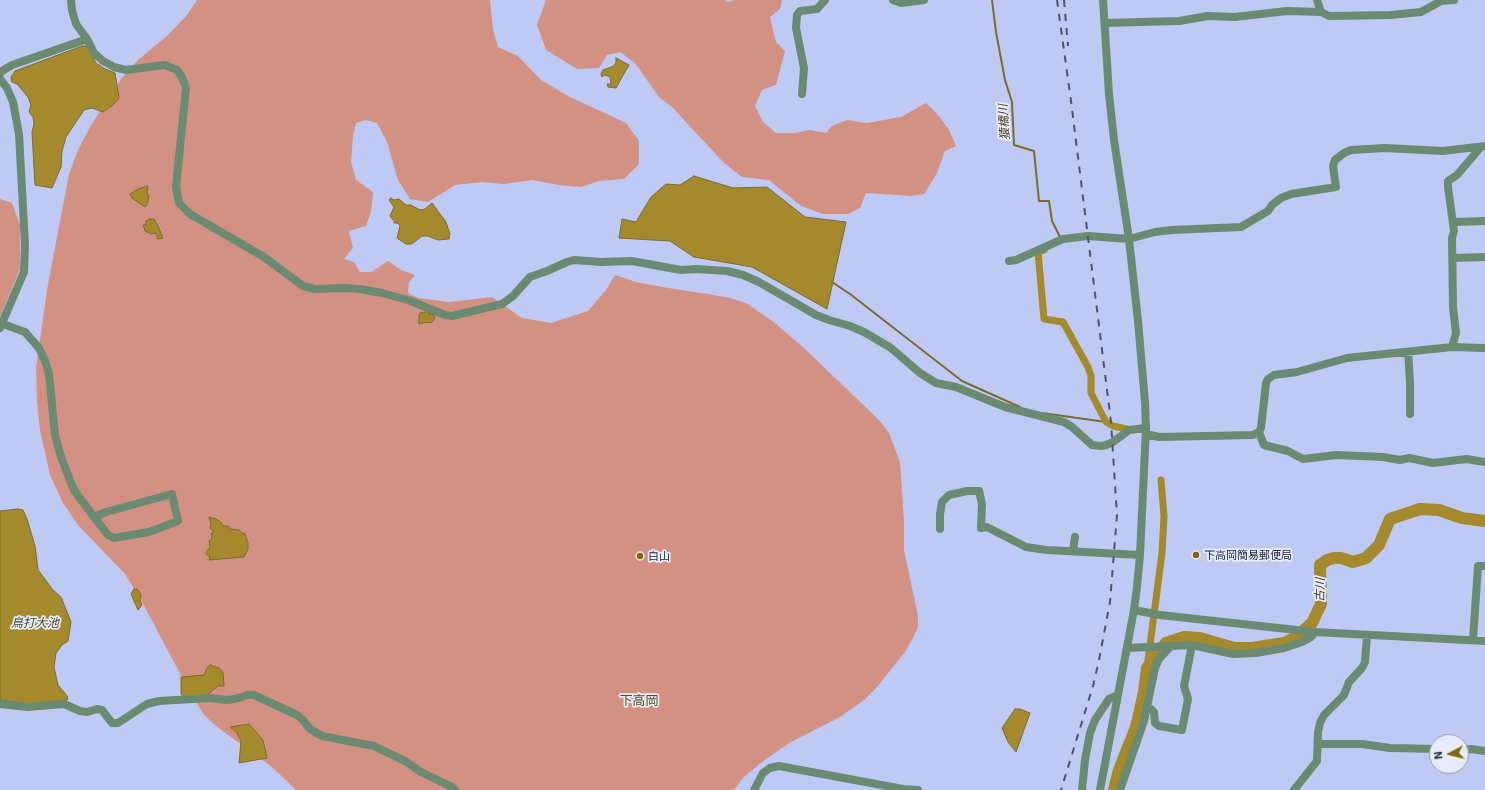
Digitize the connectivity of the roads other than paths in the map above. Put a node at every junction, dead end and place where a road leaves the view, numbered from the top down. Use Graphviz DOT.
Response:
graph roads {
  1 [pos="71,0"];
  2 [pos="825,0"];
  3 [pos="893,0"];
  4 [pos="924,0"];
  5 [pos="1103,0"];
  6 [pos="1317,0"];
  7 [pos="1454,0"];
  8 [pos="1321,12"];
  9 [pos="1105,23"];
  10 [pos="87,39"];
  11 [pos="0,74"];
  12 [pos="0,79"];
  13 [pos="802,94"];
  14 [pos="1483,147"];
  15 [pos="1485,221"];
  16 [pos="1454,222"];
  17 [pos="1129,238"];
  18 [pos="1485,257"];
  19 [pos="1452,258"];
  20 [pos="1009,261"];
  21 [pos="1,326"];
  22 [pos="1452,347"];
  23 [pos="1485,348"];
  24 [pos="1408,352"];
  25 [pos="1410,414"];
  26 [pos="1146,431"];
  27 [pos="1259,432"];
  28 [pos="1485,462"];
  29 [pos="94,517"];
  30 [pos="940,529"];
  31 [pos="1075,537"];
  32 [pos="1073,551"];
  33 [pos="1140,555"];
  34 [pos="1485,566"];
  35 [pos="1134,610"];
  36 [pos="1313,631"];
  37 [pos="1367,635"];
  38 [pos="1473,640"];
  39 [pos="1485,641"];
  40 [pos="1192,645"];
  41 [pos="1169,647"];
  42 [pos="1127,648"];
  43 [pos="1118,695"];
  44 [pos="0,704"];
  45 [pos="1147,705"];
  46 [pos="1318,744"];
  47 [pos="1429,749"];
  48 [pos="1469,749"];
  49 [pos="1485,751"];
  50 [pos="903,789"];
  51 [pos="455,790"];
  52 [pos="754,790"];
  53 [pos="918,790"];
  54 [pos="1082,790"];
  55 [pos="1100,790"];
  56 [pos="1120,790"];
  57 [pos="1294,790"];
  1 -- 10 [label="street"];
  2 -- 13 [label="street"];
  3 -- 4 [label="street"];
  5 -- 9 [label="street"];
  6 -- 8 [label="street"];
  7 -- 8 [label="street"];
  8 -- 9 [label="street"];
  9 -- 17 [label="street"];
  10 -- 11 [label="street"];
  10 -- 26 [label="street"];
  12 -- 21 [label="street"];
  14 -- 16 [label="street"];
  14 -- 17 [label="street"];
  15 -- 16 [label="street"];
  16 -- 19 [label="street"];
  17 -- 20 [label="street"];
  17 -- 26 [label="street"];
  18 -- 19 [label="street"];
  19 -- 22 [label="street"];
  21 -- 29 [label="street"];
  22 -- 23 [label="street"];
  22 -- 24 [label="street"];
  24 -- 25 [label="street"];
  24 -- 27 [label="street"];
  26 -- 27 [label="street"];
  26 -- 33 [label="street"];
  27 -- 28 [label="street"];
  29 -- 29 [label="street"];
  30 -- 32 [label="street"];
  31 -- 32 [label="street"];
  32 -- 33 [label="street"];
  33 -- 35 [label="street"];
  34 -- 38 [label="street"];
  35 -- 36 [label="street"];
  35 -- 42 [label="street"];
  36 -- 37 [label="street"];
  36 -- 40 [label="street"];
  37 -- 38 [label="street"];
  37 -- 46 [label="street"];
  38 -- 39 [label="street"];
  40 -- 41 [label="street"];
  40 -- 45 [label="street"];
  41 -- 42 [label="street"];
  41 -- 45 [label="street"];
  42 -- 43 [label="street"];
  43 -- 54 [label="street"];
  43 -- 55 [label="street"];
  44 -- 51 [label="street"];
  45 -- 56 [label="street"];
  46 -- 47 [label="street"];
  46 -- 57 [label="street"];
  48 -- 49 [label="street"];
  50 -- 52 [label="street"];
  50 -- 53 [label="street"];
}
